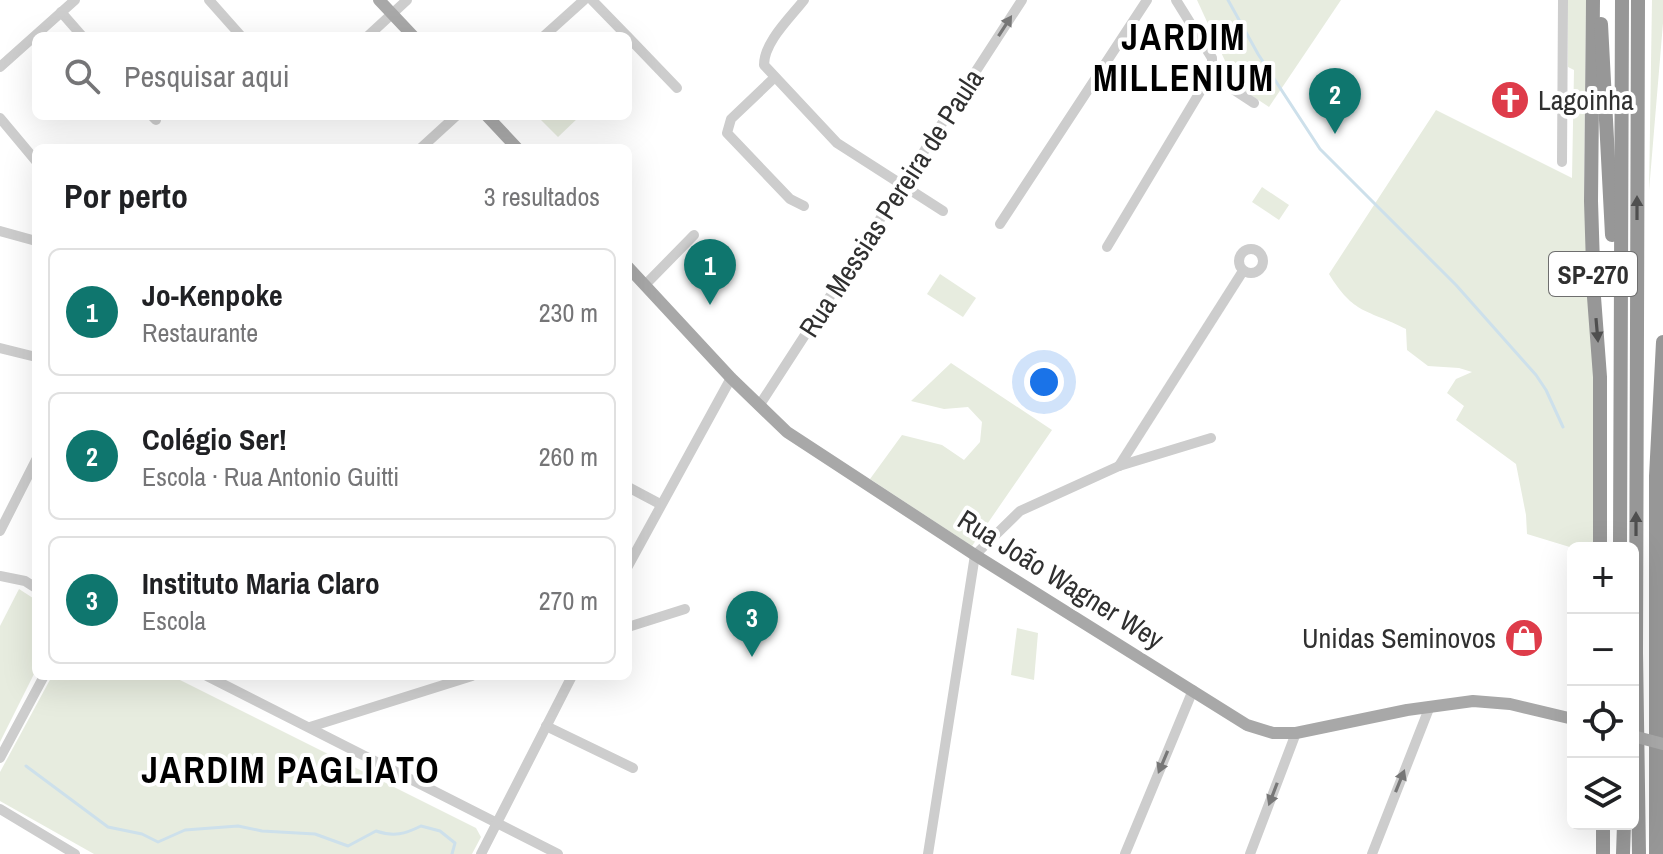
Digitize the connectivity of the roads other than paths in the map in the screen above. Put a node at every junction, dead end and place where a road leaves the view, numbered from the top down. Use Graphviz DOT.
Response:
graph roads {
  1 [pos="75,0"];
  2 [pos="209,0"];
  3 [pos="379,0"];
  4 [pos="407,0"];
  5 [pos="584,0"];
  6 [pos="592,0"];
  7 [pos="804,0"];
  8 [pos="1022,0"];
  9 [pos="1147,0"];
  10 [pos="1176,0"];
  11 [pos="1563,0"];
  12 [pos="1595,0"];
  13 [pos="1622,0"];
  14 [pos="1638,0"];
  15 [pos="61,12"];
  16 [pos="392,14"];
  17 [pos="39,32"];
  18 [pos="78,32"];
  19 [pos="237,32"];
  20 [pos="372,32"];
  21 [pos="409,32"];
  22 [pos="548,32"];
  23 [pos="623,32"];
  24 [pos="32,38"];
  25 [pos="632,41"];
  26 [pos="0,67"];
  27 [pos="1212,72"];
  28 [pos="774,78"];
  29 [pos="677,88"];
  30 [pos="1254,103"];
  31 [pos="0,118"];
  32 [pos="452,120"];
  33 [pos="491,120"];
  34 [pos="425,144"];
  35 [pos="513,144"];
  36 [pos="32,156"];
  37 [pos="1562,162"];
  38 [pos="902,186"];
  39 [pos="804,206"];
  40 [pos="943,211"];
  41 [pos="1000,224"];
  42 [pos="0,231"];
  43 [pos="694,235"];
  44 [pos="32,240"];
  45 [pos="1107,247"];
  46 [pos="632,271"];
  47 [pos="1243,271"];
  48 [pos="645,285"];
  49 [pos="1663,342"];
  50 [pos="0,348"];
  51 [pos="32,356"];
  52 [pos="731,378"];
  53 [pos="759,406"];
  54 [pos="1620,432"];
  55 [pos="1211,438"];
  56 [pos="1119,466"];
  57 [pos="32,468"];
  58 [pos="632,489"];
  59 [pos="660,504"];
  60 [pos="0,531"];
  61 [pos="1600,542"];
  62 [pos="1620,542"];
  63 [pos="975,555"];
  64 [pos="632,558"];
  65 [pos="0,576"];
  66 [pos="32,585"];
  67 [pos="685,609"];
  68 [pos="632,626"];
  69 [pos="42,680"];
  70 [pos="215,680"];
  71 [pos="459,680"];
  72 [pos="570,680"];
  73 [pos="1193,690"];
  74 [pos="1430,706"];
  75 [pos="1407,710"];
  76 [pos="1567,717"];
  77 [pos="546,726"];
  78 [pos="310,727"];
  79 [pos="1421,730"];
  80 [pos="1296,733"];
  81 [pos="1639,738"];
  82 [pos="1663,744"];
  83 [pos="0,758"];
  84 [pos="633,768"];
  85 [pos="0,809"];
  86 [pos="497,823"];
  87 [pos="1603,830"];
  88 [pos="1624,830"];
  89 [pos="73,853"];
  90 [pos="481,854"];
  91 [pos="558,854"];
  92 [pos="928,854"];
  93 [pos="1125,854"];
  94 [pos="1250,854"];
  95 [pos="1372,854"];
  96 [pos="1603,854"];
  97 [pos="1623,854"];
  98 [pos="1639,854"];
  99 [pos="1656,854"];
  1 -- 15 [label="street"];
  2 -- 19 [label="street"];
  3 -- 16 [label="main road"];
  4 -- 16 [label="street"];
  5 -- 22 [label="street"];
  6 -- 23 [label="street"];
  7 -- 28 [label="street"];
  38 -- 8 [label="street, Rua Messias Pereira de Paula, one-way"];
  9 -- 41 [label="street"];
  10 -- 27 [label="street"];
  11 -- 37 [label="street"];
  12 -- 54 [label="highway"];
  12 -- 61 [label="highway, SP-270, one-way"];
  13 -- 54 [label="highway, SP-270"];
  98 -- 14 [label="highway, SP-270, one-way"];
  15 -- 17 [label="street"];
  15 -- 18 [label="street"];
  16 -- 20 [label="street"];
  16 -- 21 [label="main road"];
  24 -- 26 [label="street"];
  25 -- 29 [label="street"];
  27 -- 30 [label="street"];
  27 -- 45 [label="street"];
  28 -- 38 [label="street"];
  28 -- 39 [label="street"];
  31 -- 36 [label="street"];
  32 -- 34 [label="street"];
  33 -- 35 [label="main road"];
  38 -- 40 [label="street"];
  38 -- 53 [label="street, Rua Messias Pereira de Paula"];
  42 -- 44 [label="street"];
  43 -- 48 [label="street"];
  46 -- 48 [label="main road, Rua João Wagner Wey"];
  47 -- 56 [label="street"];
  48 -- 52 [label="main road, Rua João Wagner Wey"];
  49 -- 99 [label="highway"];
  50 -- 51 [label="street"];
  52 -- 53 [label="main road, Rua João Wagner Wey"];
  52 -- 59 [label="street"];
  53 -- 63 [label="main road, Rua João Wagner Wey"];
  54 -- 62 [label="highway, SP-270"];
  55 -- 56 [label="street"];
  56 -- 63 [label="street"];
  57 -- 60 [label="street"];
  58 -- 59 [label="street"];
  59 -- 64 [label="street"];
  63 -- 73 [label="main road, Rua João Wagner Wey"];
  63 -- 92 [label="street"];
  65 -- 66 [label="street"];
  67 -- 68 [label="street"];
  69 -- 83 [label="street"];
  70 -- 78 [label="street"];
  71 -- 78 [label="street"];
  72 -- 77 [label="street"];
  73 -- 80 [label="main road, Rua João Wagner Wey"];
  73 -- 93 [label="street, one-way"];
  74 -- 75 [label="main road, Rua João Wagner Wey"];
  74 -- 76 [label="main road, Rua João Wagner Wey"];
  74 -- 79 [label="street"];
  75 -- 79 [label="street"];
  75 -- 80 [label="main road, Rua João Wagner Wey"];
  77 -- 84 [label="street"];
  77 -- 86 [label="street"];
  78 -- 86 [label="street"];
  95 -- 79 [label="street, one-way"];
  80 -- 94 [label="street, one-way"];
  81 -- 82 [label="main road, bridge"];
  85 -- 89 [label="street"];
  86 -- 90 [label="street"];
  86 -- 91 [label="street"];
  87 -- 96 [label="highway"];
  88 -- 97 [label="highway"];
}
